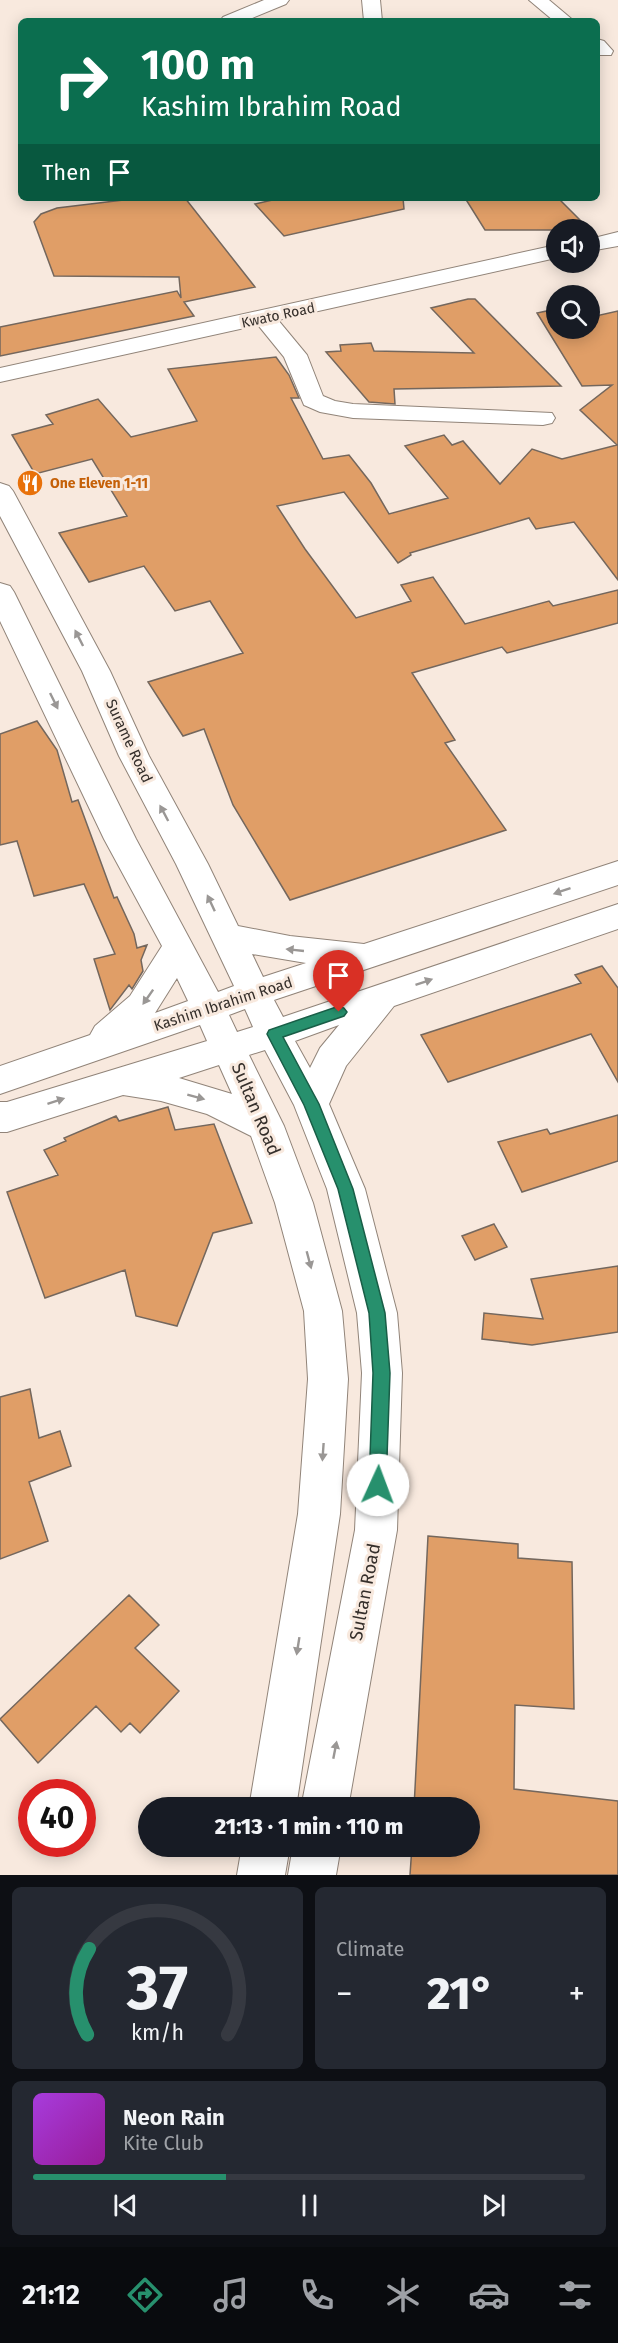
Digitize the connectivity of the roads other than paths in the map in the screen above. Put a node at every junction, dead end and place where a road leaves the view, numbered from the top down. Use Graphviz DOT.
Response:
graph roads {
  1 [pos="280,0"];
  2 [pos="371,0"];
  3 [pos="538,0"];
  4 [pos="236,18"];
  5 [pos="374,18"];
  6 [pos="561,18"];
  7 [pos="618,238"];
  8 [pos="600,242"];
  9 [pos="546,254"];
  10 [pos="264,318"];
  11 [pos="0,375"];
  12 [pos="543,418"];
  13 [pos="0,491"];
  14 [pos="0,592"];
  15 [pos="618,873"];
  16 [pos="618,916"];
  17 [pos="226,935"];
  18 [pos="179,947"];
  19 [pos="374,954"];
  20 [pos="254,993"];
  21 [pos="383,996"];
  22 [pos="209,1008"];
  23 [pos="274,1034"];
  24 [pos="95,1047"];
  25 [pos="230,1048"];
  26 [pos="0,1080"];
  27 [pos="118,1081"];
  28 [pos="311,1104"];
  29 [pos="0,1117"];
  30 [pos="266,1126"];
  31 [pos="274,1797"];
  32 [pos="326,1797"];
  33 [pos="264,1857"];
  34 [pos="315,1857"];
  35 [pos="261,1875"];
  36 [pos="312,1875"];
  1 -- 4 [label="street"];
  2 -- 5 [label="street"];
  3 -- 6 [label="street"];
  7 -- 8 [label="street"];
  9 -- 10 [label="street, Kwato Road"];
  10 -- 11 [label="street, Kwato Road"];
  10 -- 12 [label="street"];
  17 -- 13 [label="street, Surame Road, one-way"];
  14 -- 18 [label="street, one-way"];
  15 -- 19 [label="street, Kashim Ibrahim Road, one-way"];
  21 -- 16 [label="street, one-way"];
  19 -- 17 [label="street, one-way"];
  17 -- 20 [label="street, Surame Road"];
  18 -- 22 [label="street"];
  18 -- 24 [label="street, one-way"];
  19 -- 20 [label="street, Kashim Ibrahim Road"];
  20 -- 22 [label="street, Kashim Ibrahim Road"];
  20 -- 23 [label="street, Surame Road"];
  21 -- 23 [label="street"];
  21 -- 28 [label="street"];
  22 -- 24 [label="street, Kashim Ibrahim Road"];
  22 -- 25 [label="street, Sultan Road"];
  23 -- 25 [label="street"];
  23 -- 28 [label="street, Sultan Road"];
  24 -- 26 [label="street, Kashim Ibrahim Road"];
  25 -- 27 [label="street"];
  25 -- 30 [label="street, Sultan Road"];
  29 -- 27 [label="street, one-way"];
  27 -- 30 [label="street, one-way"];
  32 -- 28 [label="street, Sultan Road, one-way"];
  30 -- 31 [label="street, Sultan Road, one-way"];
  33 -- 35 [label="street"];
  34 -- 36 [label="street"];
}
